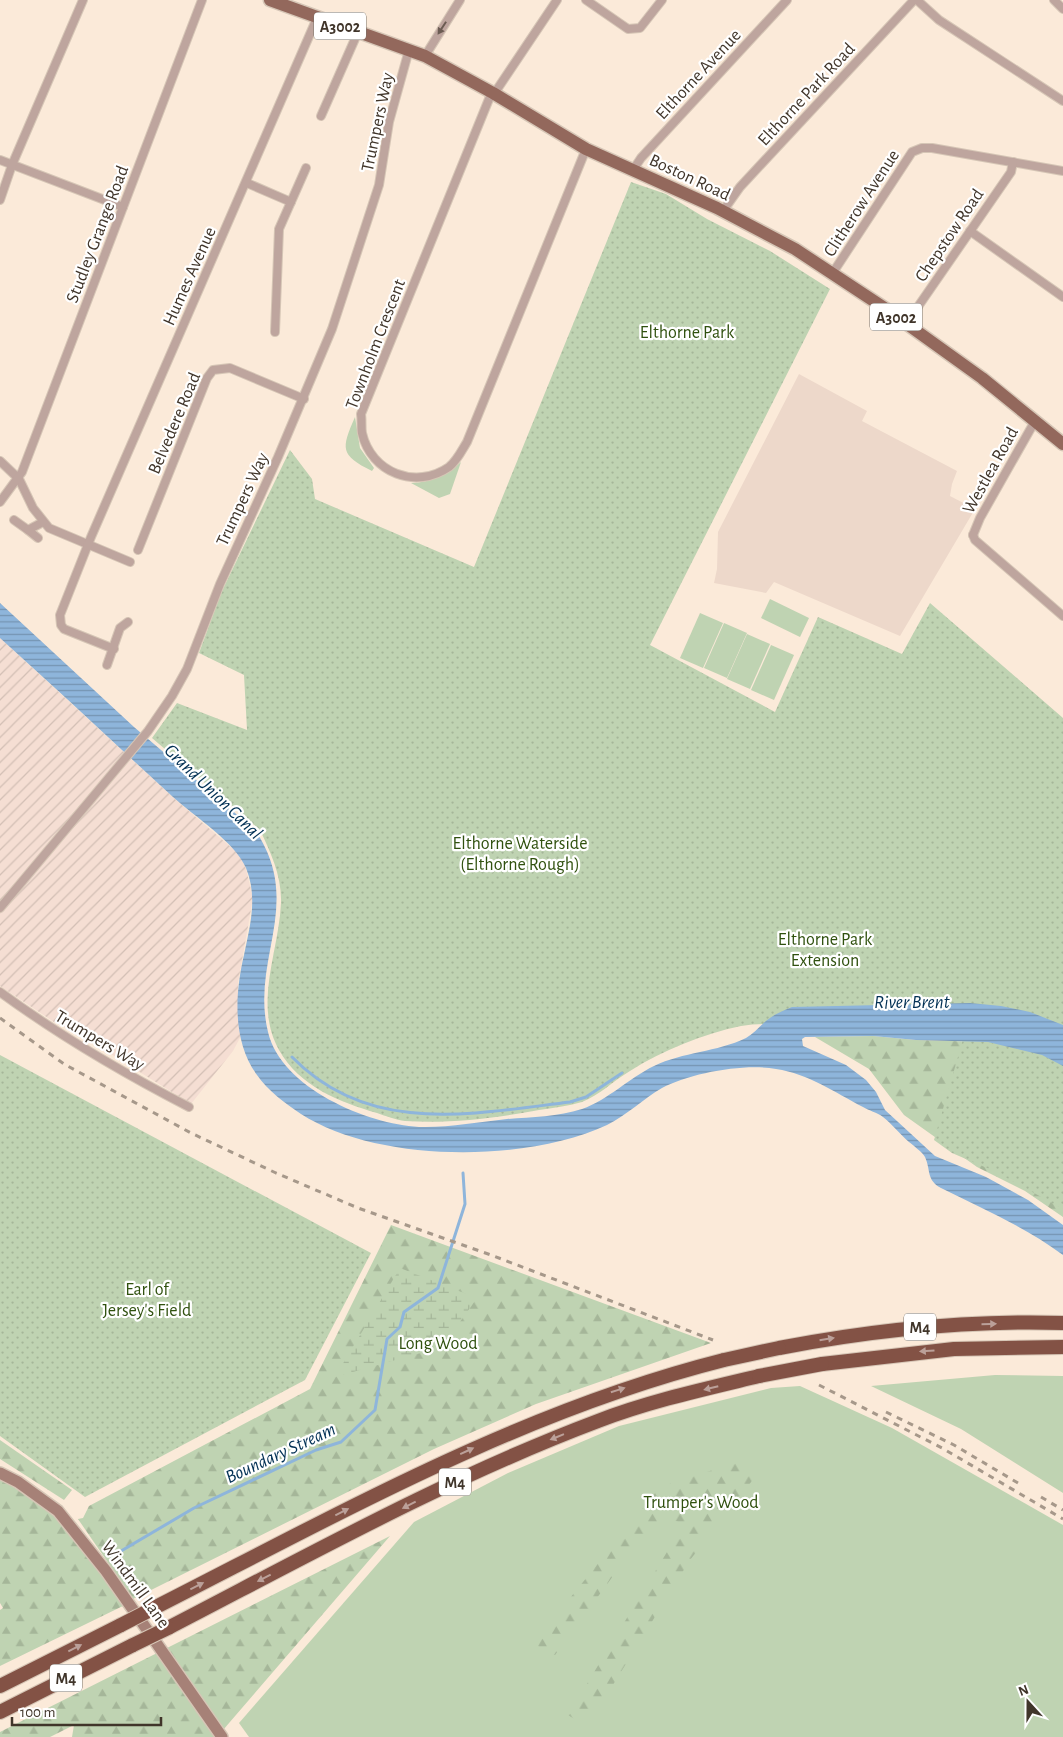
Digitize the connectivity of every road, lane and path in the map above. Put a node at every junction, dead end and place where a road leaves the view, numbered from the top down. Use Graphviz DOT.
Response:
graph roads {
  1 [pos="84,0"];
  2 [pos="202,0"];
  3 [pos="270,0"];
  4 [pos="460,0"];
  5 [pos="557,0"];
  6 [pos="586,0"];
  7 [pos="662,0"];
  8 [pos="787,0"];
  9 [pos="915,0"];
  10 [pos="1054,0"];
  11 [pos="1063,9"];
  12 [pos="317,18"];
  13 [pos="358,32"];
  14 [pos="409,50"];
  15 [pos="424,56"];
  16 [pos="494,93"];
  17 [pos="1063,101"];
  18 [pos="321,116"];
  19 [pos="586,148"];
  20 [pos="0,160"];
  21 [pos="1013,162"];
  22 [pos="12,165"];
  23 [pos="306,168"];
  24 [pos="633,170"];
  25 [pos="1063,170"];
  26 [pos="247,183"];
  27 [pos="0,200"];
  28 [pos="291,202"];
  29 [pos="123,207"];
  30 [pos="723,211"];
  31 [pos="970,231"];
  32 [pos="832,274"];
  33 [pos="1063,297"];
  34 [pos="906,324"];
  35 [pos="275,332"];
  36 [pos="304,399"];
  37 [pos="1035,421"];
  38 [pos="1063,444"];
  39 [pos="0,461"];
  40 [pos="18,479"];
  41 [pos="0,502"];
  42 [pos="14,520"];
  43 [pos="43,522"];
  44 [pos="28,530"];
  45 [pos="38,538"];
  46 [pos="88,545"];
  47 [pos="138,550"];
  48 [pos="130,562"];
  49 [pos="1063,616"];
  50 [pos="128,622"];
  51 [pos="114,649"];
  52 [pos="107,665"];
  53 [pos="0,908"];
  54 [pos="0,992"];
  55 [pos="189,1108"];
  56 [pos="1063,1323"];
  57 [pos="1063,1347"];
  58 [pos="0,1473"];
  59 [pos="0,1686"];
  60 [pos="0,1712"];
  61 [pos="222,1737"];
  1 -- 22 [label="street"];
  2 -- 29 [label="street, Studley Grange Road"];
  3 -- 12 [label="main road, Boston Road / A3002"];
  4 -- 15 [label="street, one-way"];
  5 -- 16 [label="street, Townholm Crescent"];
  6 -- 7 [label="street"];
  8 -- 24 [label="street, Elthorne Avenue"];
  9 -- 17 [label="street"];
  9 -- 30 [label="street, Elthorne Park Road"];
  10 -- 11 [label="street"];
  12 -- 13 [label="main road, Boston Road / A3002"];
  12 -- 26 [label="street, Humes Avenue"];
  13 -- 14 [label="main road, Boston Road / A3002"];
  13 -- 18 [label="street"];
  14 -- 15 [label="main road, Boston Road / A3002"];
  14 -- 36 [label="street, Trumpers Way"];
  15 -- 16 [label="main road, Boston Road / A3002"];
  16 -- 19 [label="main road, Boston Road / A3002"];
  16 -- 19 [label="street, Townholm Crescent"];
  19 -- 24 [label="main road, Boston Road / A3002"];
  20 -- 22 [label="street"];
  21 -- 25 [label="street, Clitherow Avenue"];
  21 -- 31 [label="street, Chepstow Road"];
  21 -- 32 [label="street, Clitherow Avenue"];
  22 -- 27 [label="street"];
  22 -- 29 [label="street"];
  23 -- 28 [label="street"];
  24 -- 30 [label="main road, Boston Road / A3002"];
  26 -- 28 [label="street"];
  26 -- 46 [label="street, Humes Avenue"];
  28 -- 35 [label="street"];
  29 -- 40 [label="street, Studley Grange Road"];
  30 -- 32 [label="main road, Boston Road / A3002"];
  31 -- 33 [label="street"];
  31 -- 34 [label="street, Chepstow Road"];
  32 -- 34 [label="main road, Boston Road / A3002"];
  34 -- 37 [label="main road, Boston Road / A3002"];
  36 -- 47 [label="street, Belvedere Road"];
  36 -- 53 [label="street, Trumpers Way"];
  37 -- 38 [label="main road, Boston Road / A3002"];
  37 -- 49 [label="street, Westlea Road"];
  39 -- 40 [label="street"];
  40 -- 41 [label="street, Studley Grange Road"];
  40 -- 43 [label="street"];
  42 -- 44 [label="street"];
  43 -- 44 [label="street"];
  43 -- 46 [label="street"];
  44 -- 45 [label="street"];
  46 -- 48 [label="street"];
  46 -- 51 [label="street, Humes Avenue"];
  50 -- 51 [label="street"];
  51 -- 52 [label="street"];
  54 -- 55 [label="street, Trumpers Way"];
  59 -- 56 [label="highway, M4, one-way, bridge"];
  57 -- 60 [label="highway, M4, one-way, bridge"];
  58 -- 61 [label="main road, Windmill Lane"];
}
